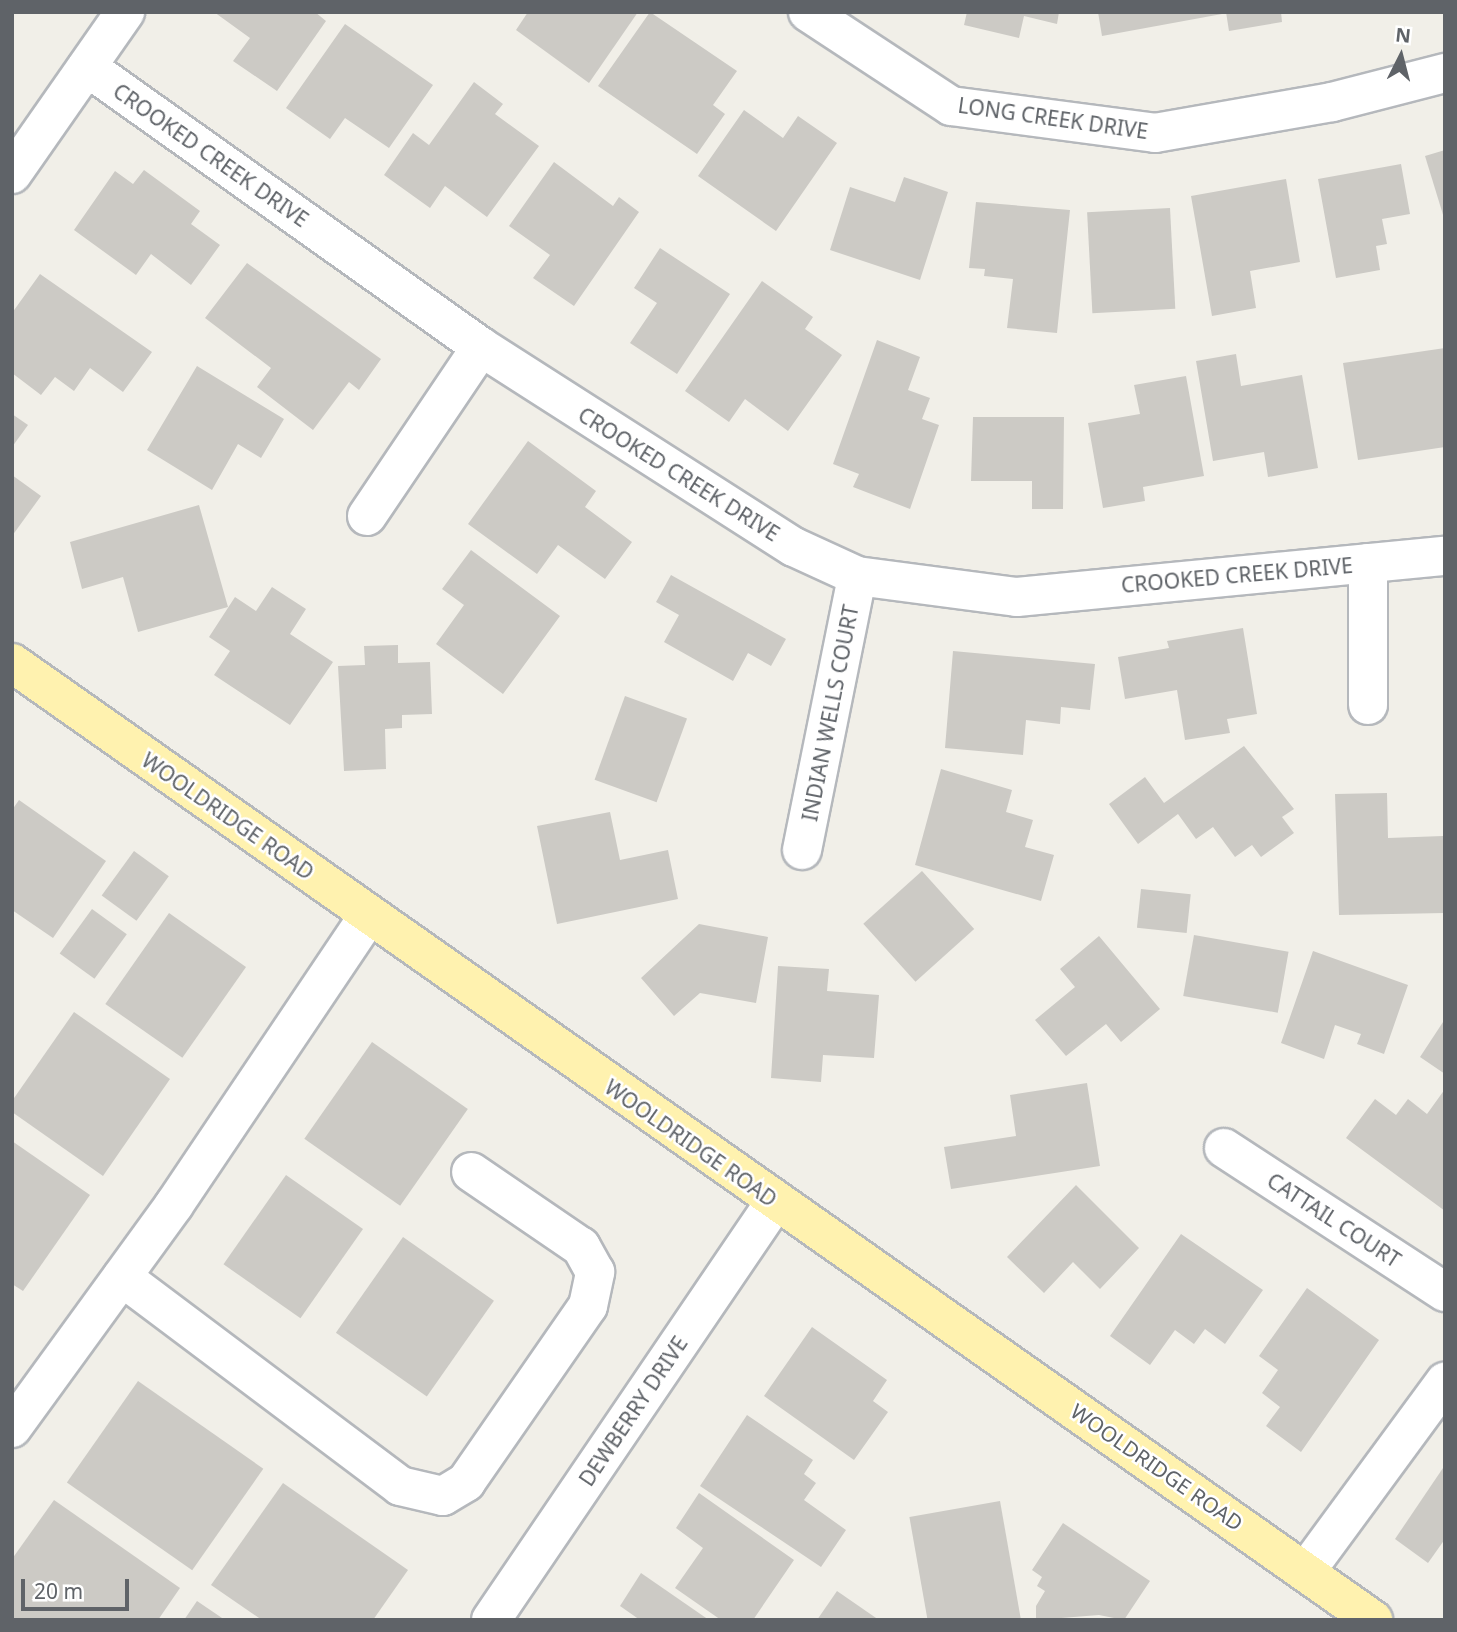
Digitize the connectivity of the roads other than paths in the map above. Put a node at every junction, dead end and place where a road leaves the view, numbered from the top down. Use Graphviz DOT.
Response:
graph roads {
  1 [pos="125,12"];
  2 [pos="807,12"];
  3 [pos="87,66"];
  4 [pos="1445,73"];
  5 [pos="12,174"];
  6 [pos="481,347"];
  7 [pos="367,516"];
  8 [pos="1445,556"];
  9 [pos="1368,563"];
  10 [pos="857,576"];
  11 [pos="17,675"];
  12 [pos="1368,705"];
  13 [pos="802,850"];
  14 [pos="369,915"];
  15 [pos="1224,1148"];
  16 [pos="471,1172"];
  17 [pos="775,1202"];
  18 [pos="122,1277"];
  19 [pos="1445,1292"];
  20 [pos="1445,1382"];
  21 [pos="12,1429"];
  22 [pos="1306,1571"];
  23 [pos="491,1620"];
  24 [pos="1373,1620"];
  1 -- 3 [label="street"];
  2 -- 4 [label="street, LONG CREEK DRIVE"];
  3 -- 5 [label="street"];
  3 -- 6 [label="street, CROOKED CREEK DRIVE"];
  6 -- 7 [label="street"];
  6 -- 10 [label="street, CROOKED CREEK DRIVE"];
  8 -- 9 [label="street, CROOKED CREEK DRIVE"];
  9 -- 10 [label="street, CROOKED CREEK DRIVE"];
  9 -- 12 [label="street, CROOKED CREEK DRIVE"];
  10 -- 13 [label="street, INDIAN WELLS COURT"];
  11 -- 14 [label="main road, WOOLDRIDGE ROAD"];
  14 -- 17 [label="main road, WOOLDRIDGE ROAD"];
  14 -- 18 [label="street"];
  15 -- 19 [label="street, CATTAIL COURT"];
  16 -- 18 [label="street"];
  17 -- 22 [label="main road, WOOLDRIDGE ROAD"];
  17 -- 23 [label="street, DEWBERRY DRIVE"];
  18 -- 21 [label="street"];
  20 -- 22 [label="street"];
  22 -- 24 [label="main road, WOOLDRIDGE ROAD"];
}
